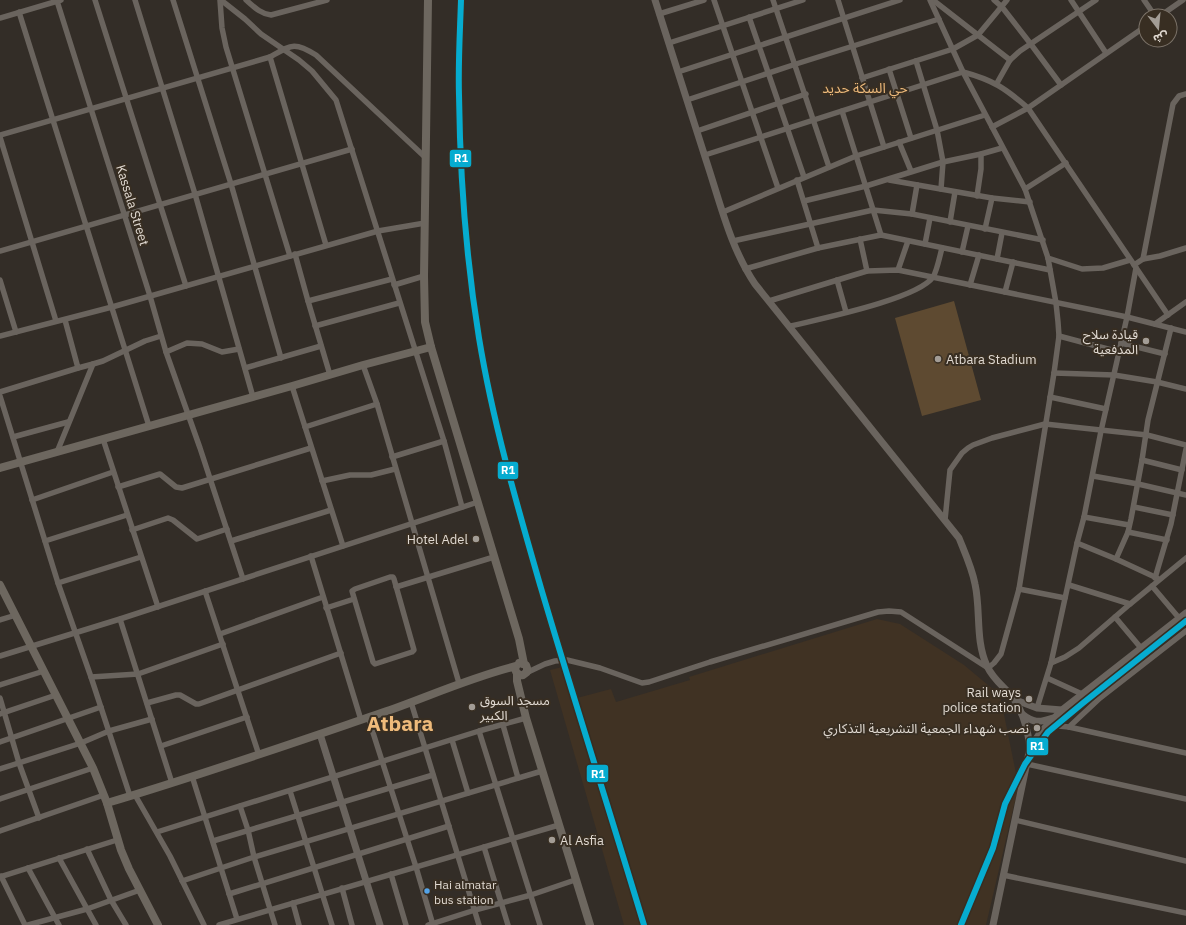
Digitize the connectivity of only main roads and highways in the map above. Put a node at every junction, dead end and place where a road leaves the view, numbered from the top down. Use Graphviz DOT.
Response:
graph roads {
  1 [pos="428,0"];
  2 [pos="431,347"];
  3 [pos="0,468"];
  4 [pos="1,590"];
  5 [pos="521,669"];
  6 [pos="106,799"];
  7 [pos="158,925"];
  8 [pos="590,925"];
  1 -- 2 [label="main road"];
  2 -- 3 [label="main road"];
  2 -- 5 [label="main road"];
  4 -- 6 [label="main road"];
  5 -- 6 [label="main road"];
  5 -- 8 [label="main road"];
  6 -- 7 [label="main road"];
}
